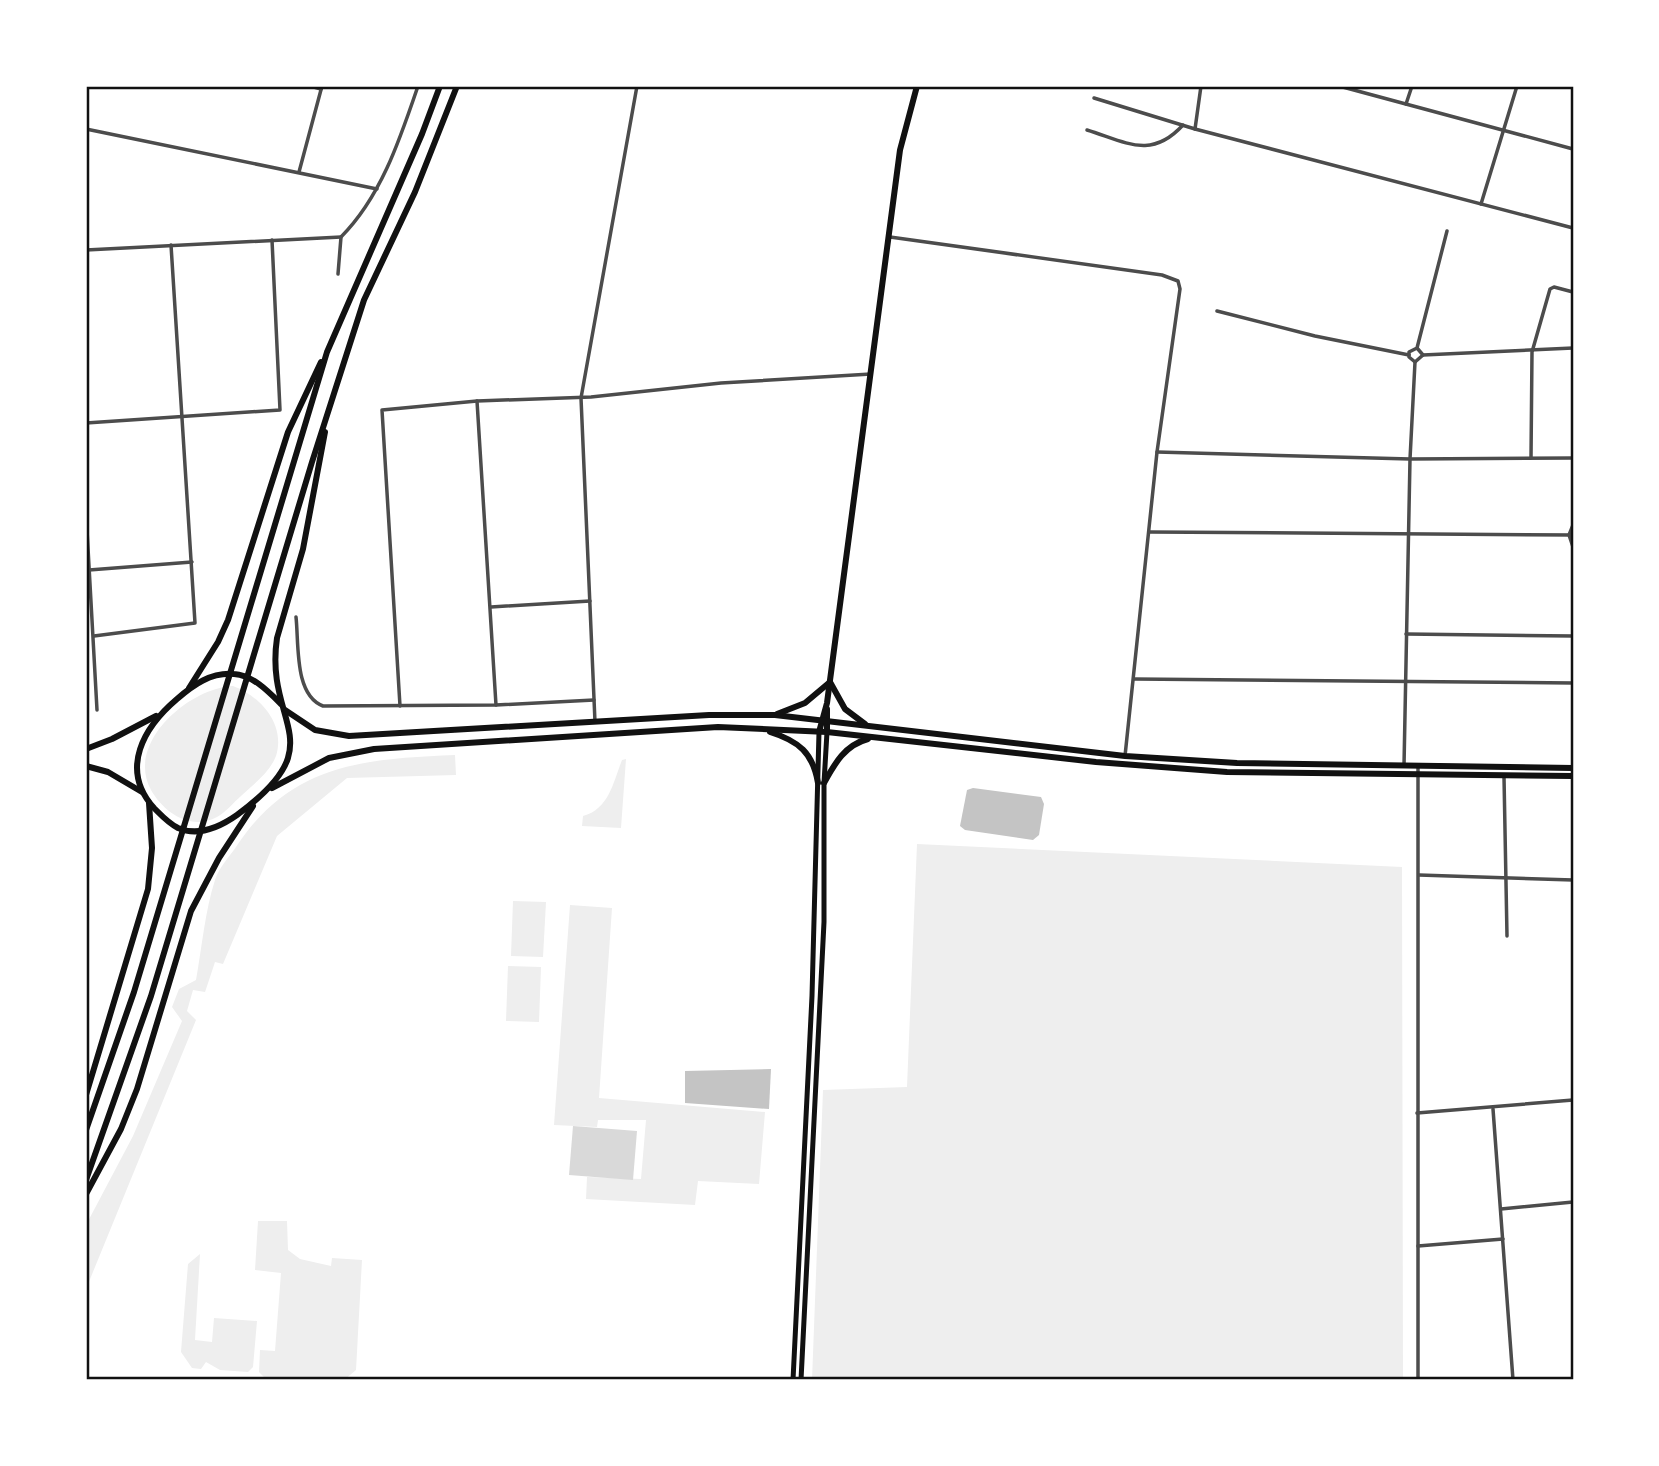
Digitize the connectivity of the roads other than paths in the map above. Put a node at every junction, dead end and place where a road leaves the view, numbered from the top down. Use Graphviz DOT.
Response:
graph roads {
  1 [pos="310,86"];
  2 [pos="418,86"];
  3 [pos="440,86"];
  4 [pos="457,86"];
  5 [pos="637,86"];
  6 [pos="917,86"];
  7 [pos="1201,86"];
  8 [pos="1339,86"];
  9 [pos="1412,86"];
  10 [pos="1517,86"];
  11 [pos="321,87"];
  12 [pos="1094,98"];
  13 [pos="1406,104"];
  14 [pos="1183,125"];
  15 [pos="86,129"];
  16 [pos="1195,129"];
  17 [pos="1087,130"];
  18 [pos="1503,131"];
  19 [pos="1573,149"];
  20 [pos="299,172"];
  21 [pos="377,189"];
  22 [pos="1481,204"];
  23 [pos="1573,228"];
  24 [pos="1447,231"];
  25 [pos="341,237"];
  26 [pos="890,237"];
  27 [pos="272,240"];
  28 [pos="171,245"];
  29 [pos="86,250"];
  30 [pos="338,274"];
  31 [pos="1573,292"];
  32 [pos="1217,311"];
  33 [pos="1417,348"];
  34 [pos="1573,348"];
  35 [pos="327,352"];
  36 [pos="1532,352"];
  37 [pos="1409,355"];
  38 [pos="1423,355"];
  39 [pos="1415,362"];
  40 [pos="872,374"];
  41 [pos="580,398"];
  42 [pos="477,401"];
  43 [pos="328,416"];
  44 [pos="182,417"];
  45 [pos="86,424"];
  46 [pos="1157,452"];
  47 [pos="1531,458"];
  48 [pos="1573,458"];
  49 [pos="1410,459"];
  50 [pos="86,512"];
  51 [pos="1573,525"];
  52 [pos="1149,532"];
  53 [pos="1408,534"];
  54 [pos="1571,535"];
  55 [pos="1573,547"];
  56 [pos="192,562"];
  57 [pos="89,570"];
  58 [pos="590,601"];
  59 [pos="491,607"];
  60 [pos="296,617"];
  61 [pos="1406,634"];
  62 [pos="94,636"];
  63 [pos="1573,636"];
  64 [pos="1134,679"];
  65 [pos="1405,680"];
  66 [pos="830,682"];
  67 [pos="1573,683"];
  68 [pos="187,690"];
  69 [pos="594,701"];
  70 [pos="496,705"];
  71 [pos="400,706"];
  72 [pos="283,707"];
  73 [pos="97,710"];
  74 [pos="158,715"];
  75 [pos="775,715"];
  76 [pos="825,721"];
  77 [pos="595,722"];
  78 [pos="870,726"];
  79 [pos="758,729"];
  80 [pos="823,732"];
  81 [pos="875,737"];
  82 [pos="86,748"];
  83 [pos="1125,756"];
  84 [pos="86,766"];
  85 [pos="1404,766"];
  86 [pos="1418,766"];
  87 [pos="1573,768"];
  88 [pos="1404,775"];
  89 [pos="1418,775"];
  90 [pos="1504,776"];
  91 [pos="1573,776"];
  92 [pos="821,783"];
  93 [pos="272,788"];
  94 [pos="142,792"];
  95 [pos="256,800"];
  96 [pos="149,803"];
  97 [pos="1419,875"];
  98 [pos="1505,876"];
  99 [pos="1573,880"];
  100 [pos="1507,936"];
  101 [pos="86,1095"];
  102 [pos="1573,1100"];
  103 [pos="1493,1109"];
  104 [pos="1417,1113"];
  105 [pos="86,1129"];
  106 [pos="86,1180"];
  107 [pos="86,1194"];
  108 [pos="1573,1202"];
  109 [pos="1501,1209"];
  110 [pos="1503,1239"];
  111 [pos="1418,1246"];
  112 [pos="793,1380"];
  113 [pos="801,1380"];
  114 [pos="1418,1380"];
  115 [pos="1513,1380"];
  1 -- 11 [label="street"];
  2 -- 21 [label="street"];
  3 -- 35 [label="main road"];
  4 -- 43 [label="main road"];
  5 -- 41 [label="street"];
  6 -- 26 [label="main road"];
  7 -- 16 [label="street"];
  8 -- 13 [label="street"];
  9 -- 13 [label="street"];
  10 -- 18 [label="street"];
  11 -- 20 [label="street"];
  12 -- 14 [label="street"];
  13 -- 18 [label="street"];
  14 -- 16 [label="street"];
  14 -- 17 [label="street"];
  15 -- 20 [label="street"];
  16 -- 22 [label="street"];
  18 -- 19 [label="street"];
  18 -- 22 [label="street"];
  20 -- 21 [label="street"];
  21 -- 25 [label="street"];
  22 -- 23 [label="street"];
  24 -- 33 [label="street"];
  25 -- 27 [label="street"];
  25 -- 30 [label="street"];
  26 -- 40 [label="main road"];
  26 -- 46 [label="street"];
  27 -- 28 [label="street"];
  27 -- 44 [label="street"];
  28 -- 29 [label="street"];
  28 -- 44 [label="street"];
  31 -- 36 [label="street"];
  32 -- 37 [label="street"];
  33 -- 37 [label="street"];
  33 -- 38 [label="street"];
  34 -- 36 [label="street"];
  35 -- 68 [label="main road"];
  35 -- 105 [label="main road"];
  36 -- 38 [label="street"];
  36 -- 47 [label="street"];
  37 -- 39 [label="street"];
  38 -- 39 [label="street"];
  39 -- 49 [label="street"];
  40 -- 41 [label="street"];
  40 -- 66 [label="main road"];
  41 -- 42 [label="street"];
  41 -- 58 [label="street"];
  42 -- 59 [label="street"];
  42 -- 71 [label="street"];
  43 -- 72 [label="main road"];
  43 -- 106 [label="main road"];
  44 -- 45 [label="street"];
  44 -- 56 [label="street"];
  46 -- 49 [label="street"];
  46 -- 52 [label="street"];
  47 -- 48 [label="street"];
  47 -- 49 [label="street"];
  49 -- 53 [label="street"];
  50 -- 57 [label="street"];
  51 -- 54 [label="street"];
  52 -- 53 [label="street"];
  52 -- 64 [label="street"];
  53 -- 54 [label="street"];
  53 -- 61 [label="street"];
  54 -- 55 [label="street"];
  56 -- 57 [label="street"];
  56 -- 62 [label="street"];
  57 -- 62 [label="street"];
  58 -- 59 [label="street"];
  58 -- 69 [label="street"];
  59 -- 70 [label="street"];
  60 -- 71 [label="street"];
  61 -- 63 [label="street"];
  61 -- 65 [label="street"];
  62 -- 73 [label="street"];
  64 -- 65 [label="street"];
  64 -- 83 [label="street"];
  65 -- 67 [label="street"];
  65 -- 85 [label="street"];
  66 -- 75 [label="main road"];
  66 -- 76 [label="main road"];
  66 -- 78 [label="main road"];
  68 -- 72 [label="main road"];
  68 -- 74 [label="main road"];
  69 -- 70 [label="street"];
  69 -- 77 [label="street"];
  70 -- 71 [label="street"];
  72 -- 77 [label="main road"];
  72 -- 93 [label="main road"];
  74 -- 82 [label="main road"];
  74 -- 94 [label="main road"];
  75 -- 76 [label="main road"];
  75 -- 77 [label="main road"];
  76 -- 78 [label="main road"];
  76 -- 80 [label="main road"];
  78 -- 83 [label="main road"];
  79 -- 80 [label="main road"];
  79 -- 92 [label="main road"];
  79 -- 93 [label="main road"];
  80 -- 81 [label="main road"];
  80 -- 92 [label="main road"];
  81 -- 88 [label="main road"];
  81 -- 92 [label="main road"];
  83 -- 85 [label="main road"];
  84 -- 94 [label="main road"];
  85 -- 86 [label="main road"];
  85 -- 88 [label="street"];
  86 -- 87 [label="main road"];
  86 -- 89 [label="street"];
  88 -- 89 [label="main road"];
  89 -- 90 [label="main road"];
  89 -- 97 [label="street"];
  90 -- 91 [label="main road"];
  90 -- 98 [label="street"];
  92 -- 112 [label="main road"];
  92 -- 113 [label="main road"];
  93 -- 95 [label="main road"];
  94 -- 96 [label="main road"];
  95 -- 96 [label="main road"];
  95 -- 107 [label="main road"];
  96 -- 101 [label="main road"];
  97 -- 98 [label="street"];
  97 -- 104 [label="street"];
  98 -- 99 [label="street"];
  98 -- 100 [label="street"];
  102 -- 103 [label="street"];
  103 -- 104 [label="street"];
  103 -- 109 [label="street"];
  104 -- 111 [label="street"];
  108 -- 109 [label="street"];
  109 -- 110 [label="street"];
  110 -- 111 [label="street"];
  110 -- 115 [label="street"];
  111 -- 114 [label="street"];
}
